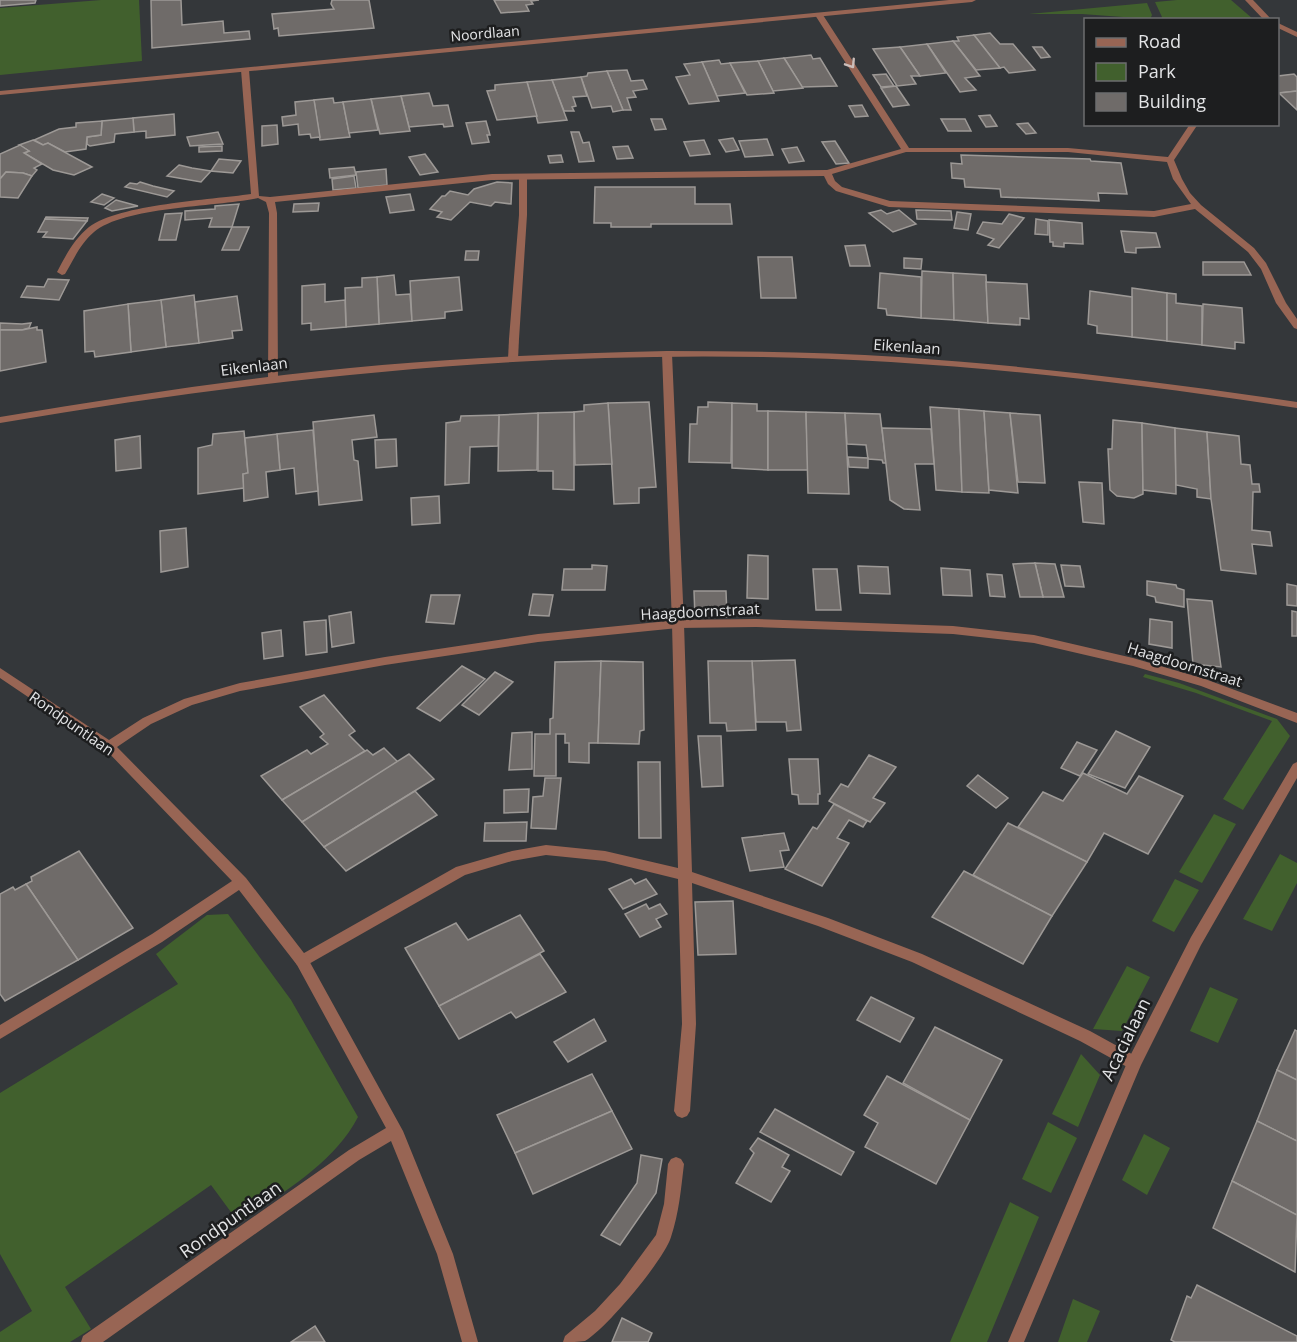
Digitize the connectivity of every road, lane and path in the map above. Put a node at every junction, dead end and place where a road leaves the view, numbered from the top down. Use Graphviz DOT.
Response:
graph roads {
  1 [pos="972,0"];
  2 [pos="1249,0"];
  3 [pos="819,15"];
  4 [pos="1267,18"];
  5 [pos="1279,26"];
  6 [pos="1297,35"];
  7 [pos="245,70"];
  8 [pos="0,93"];
  9 [pos="1193,126"];
  10 [pos="906,150"];
  11 [pos="1170,160"];
  12 [pos="827,173"];
  13 [pos="523,177"];
  14 [pos="255,196"];
  15 [pos="270,200"];
  16 [pos="1195,206"];
  17 [pos="62,272"];
  18 [pos="1297,326"];
  19 [pos="667,354"];
  20 [pos="513,359"];
  21 [pos="273,378"];
  22 [pos="1297,405"];
  23 [pos="0,420"];
  24 [pos="678,624"];
  25 [pos="0,672"];
  26 [pos="1297,718"];
  27 [pos="109,746"];
  28 [pos="1297,767"];
  29 [pos="684,875"];
  30 [pos="242,882"];
  31 [pos="302,961"];
  32 [pos="0,1033"];
  33 [pos="1134,1063"];
  34 [pos="682,1111"];
  35 [pos="395,1131"];
  36 [pos="676,1164"];
  37 [pos="89,1342"];
  38 [pos="470,1342"];
  39 [pos="571,1342"];
  40 [pos="1016,1342"];
  1 -- 3 [label="street, Noordlaan"];
  2 -- 4 [label="street"];
  3 -- 7 [label="street, Noordlaan"];
  3 -- 10 [label="street, one-way"];
  5 -- 6 [label="street"];
  7 -- 8 [label="street, Noordlaan"];
  7 -- 14 [label="street"];
  9 -- 11 [label="street"];
  10 -- 11 [label="street"];
  10 -- 12 [label="street"];
  11 -- 16 [label="street"];
  12 -- 13 [label="street"];
  12 -- 16 [label="street"];
  13 -- 15 [label="street"];
  13 -- 20 [label="street"];
  14 -- 15 [label="street"];
  14 -- 17 [label="street"];
  15 -- 21 [label="street"];
  16 -- 18 [label="street"];
  19 -- 20 [label="street, Eikenlaan"];
  19 -- 22 [label="street, Eikenlaan"];
  19 -- 24 [label="street"];
  20 -- 21 [label="street, Eikenlaan"];
  21 -- 23 [label="street, Eikenlaan"];
  24 -- 26 [label="street, Haagdoornstraat"];
  24 -- 27 [label="street, Haagdoornstraat"];
  24 -- 29 [label="street"];
  25 -- 27 [label="street, Rondpuntlaan"];
  27 -- 30 [label="street, Rondpuntlaan"];
  28 -- 33 [label="street, Acacialaan"];
  29 -- 31 [label="street"];
  29 -- 33 [label="street"];
  29 -- 34 [label="street"];
  30 -- 31 [label="street, Rondpuntlaan"];
  30 -- 32 [label="street"];
  31 -- 35 [label="street, Rondpuntlaan"];
  33 -- 40 [label="street, Acacialaan"];
  35 -- 37 [label="street, Rondpuntlaan"];
  35 -- 38 [label="street, Rondpuntlaan"];
  36 -- 39 [label="street"];
}
